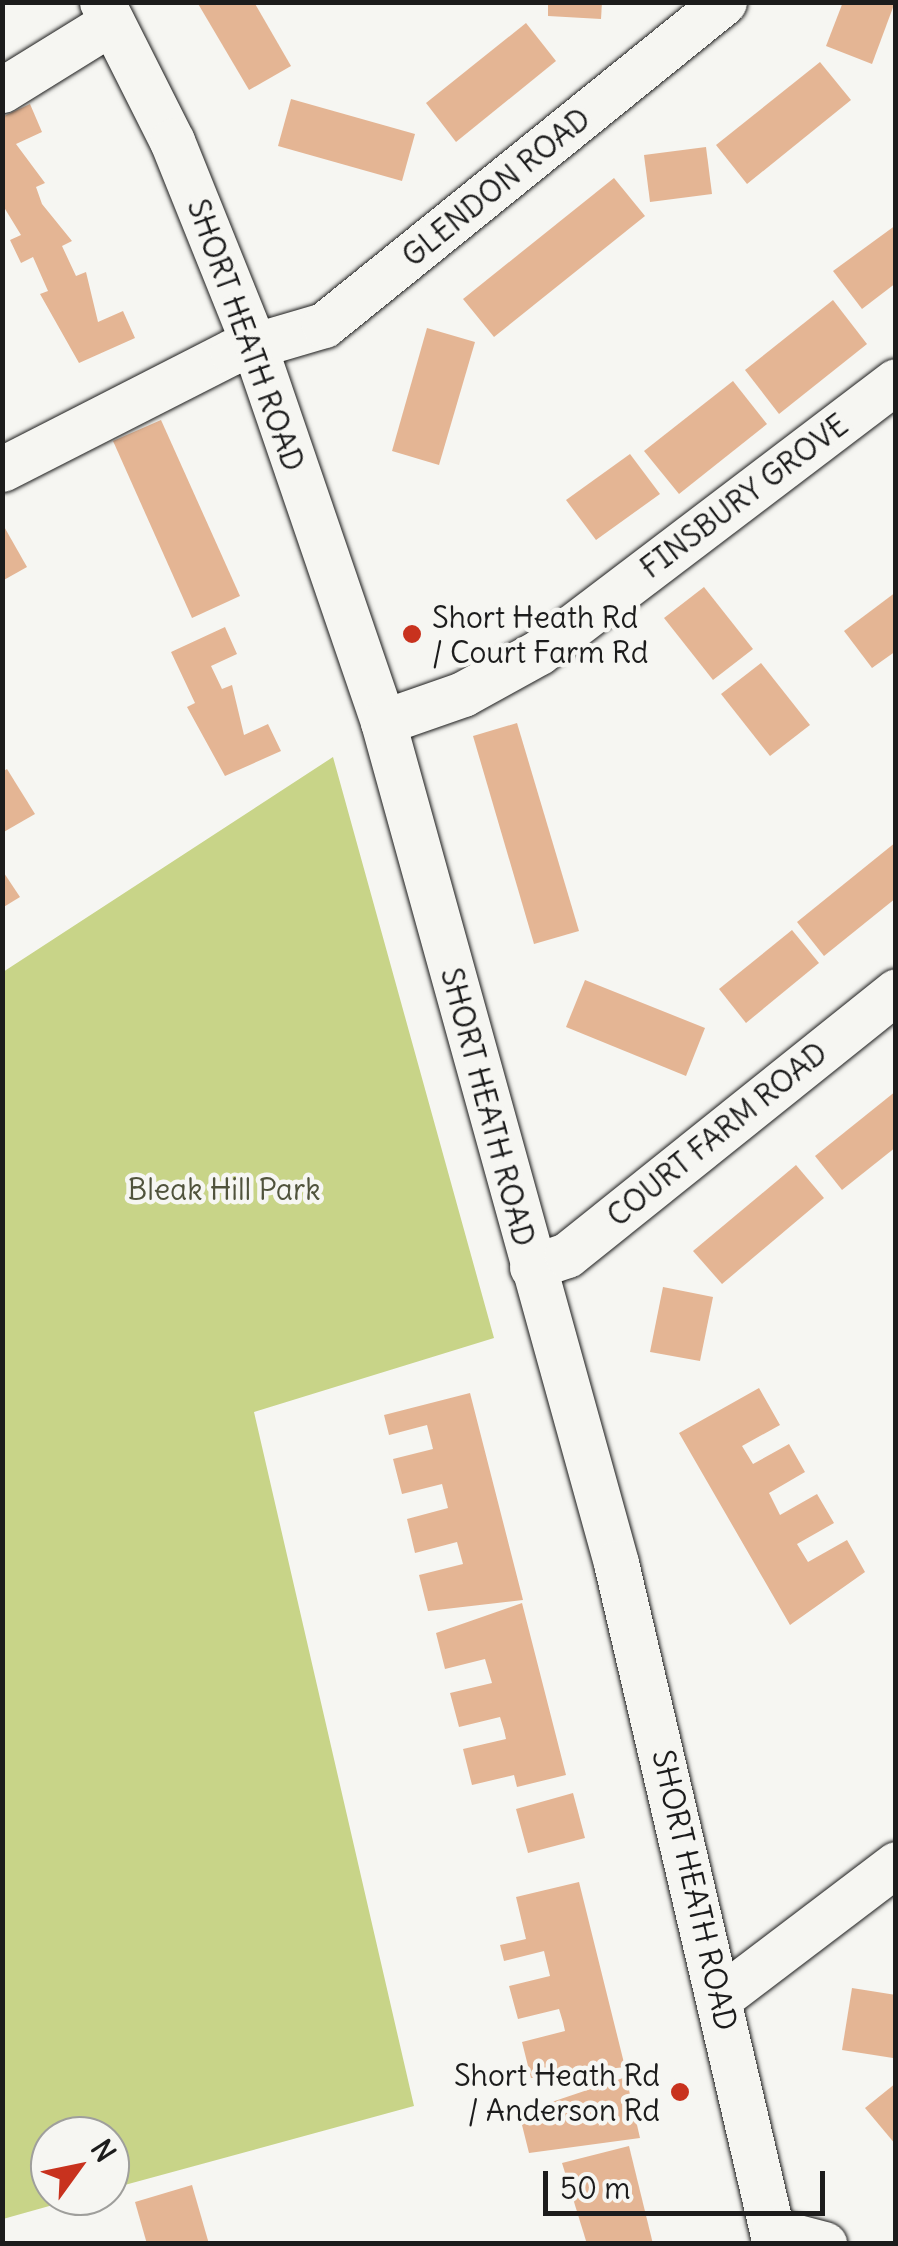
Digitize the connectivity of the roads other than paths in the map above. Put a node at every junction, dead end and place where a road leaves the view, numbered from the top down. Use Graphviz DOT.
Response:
graph roads {
  1 [pos="716,5"];
  2 [pos="107,12"];
  3 [pos="2,90"];
  4 [pos="254,345"];
  5 [pos="896,381"];
  6 [pos="2,469"];
  7 [pos="383,722"];
  8 [pos="896,991"];
  9 [pos="532,1267"];
  10 [pos="896,1864"];
  11 [pos="721,1996"];
  12 [pos="774,2237"];
  13 [pos="824,2244"];
  1 -- 4 [label="street, GLENDON ROAD"];
  2 -- 3 [label="street"];
  2 -- 4 [label="street, SHORT HEATH ROAD"];
  4 -- 6 [label="street, GLENDON ROAD"];
  4 -- 7 [label="street, SHORT HEATH ROAD"];
  5 -- 7 [label="street, FINSBURY GROVE"];
  7 -- 9 [label="street, SHORT HEATH ROAD"];
  8 -- 9 [label="street, COURT FARM ROAD"];
  9 -- 11 [label="street, SHORT HEATH ROAD"];
  10 -- 11 [label="street"];
  11 -- 12 [label="street, SHORT HEATH ROAD"];
  12 -- 13 [label="street"];
}
